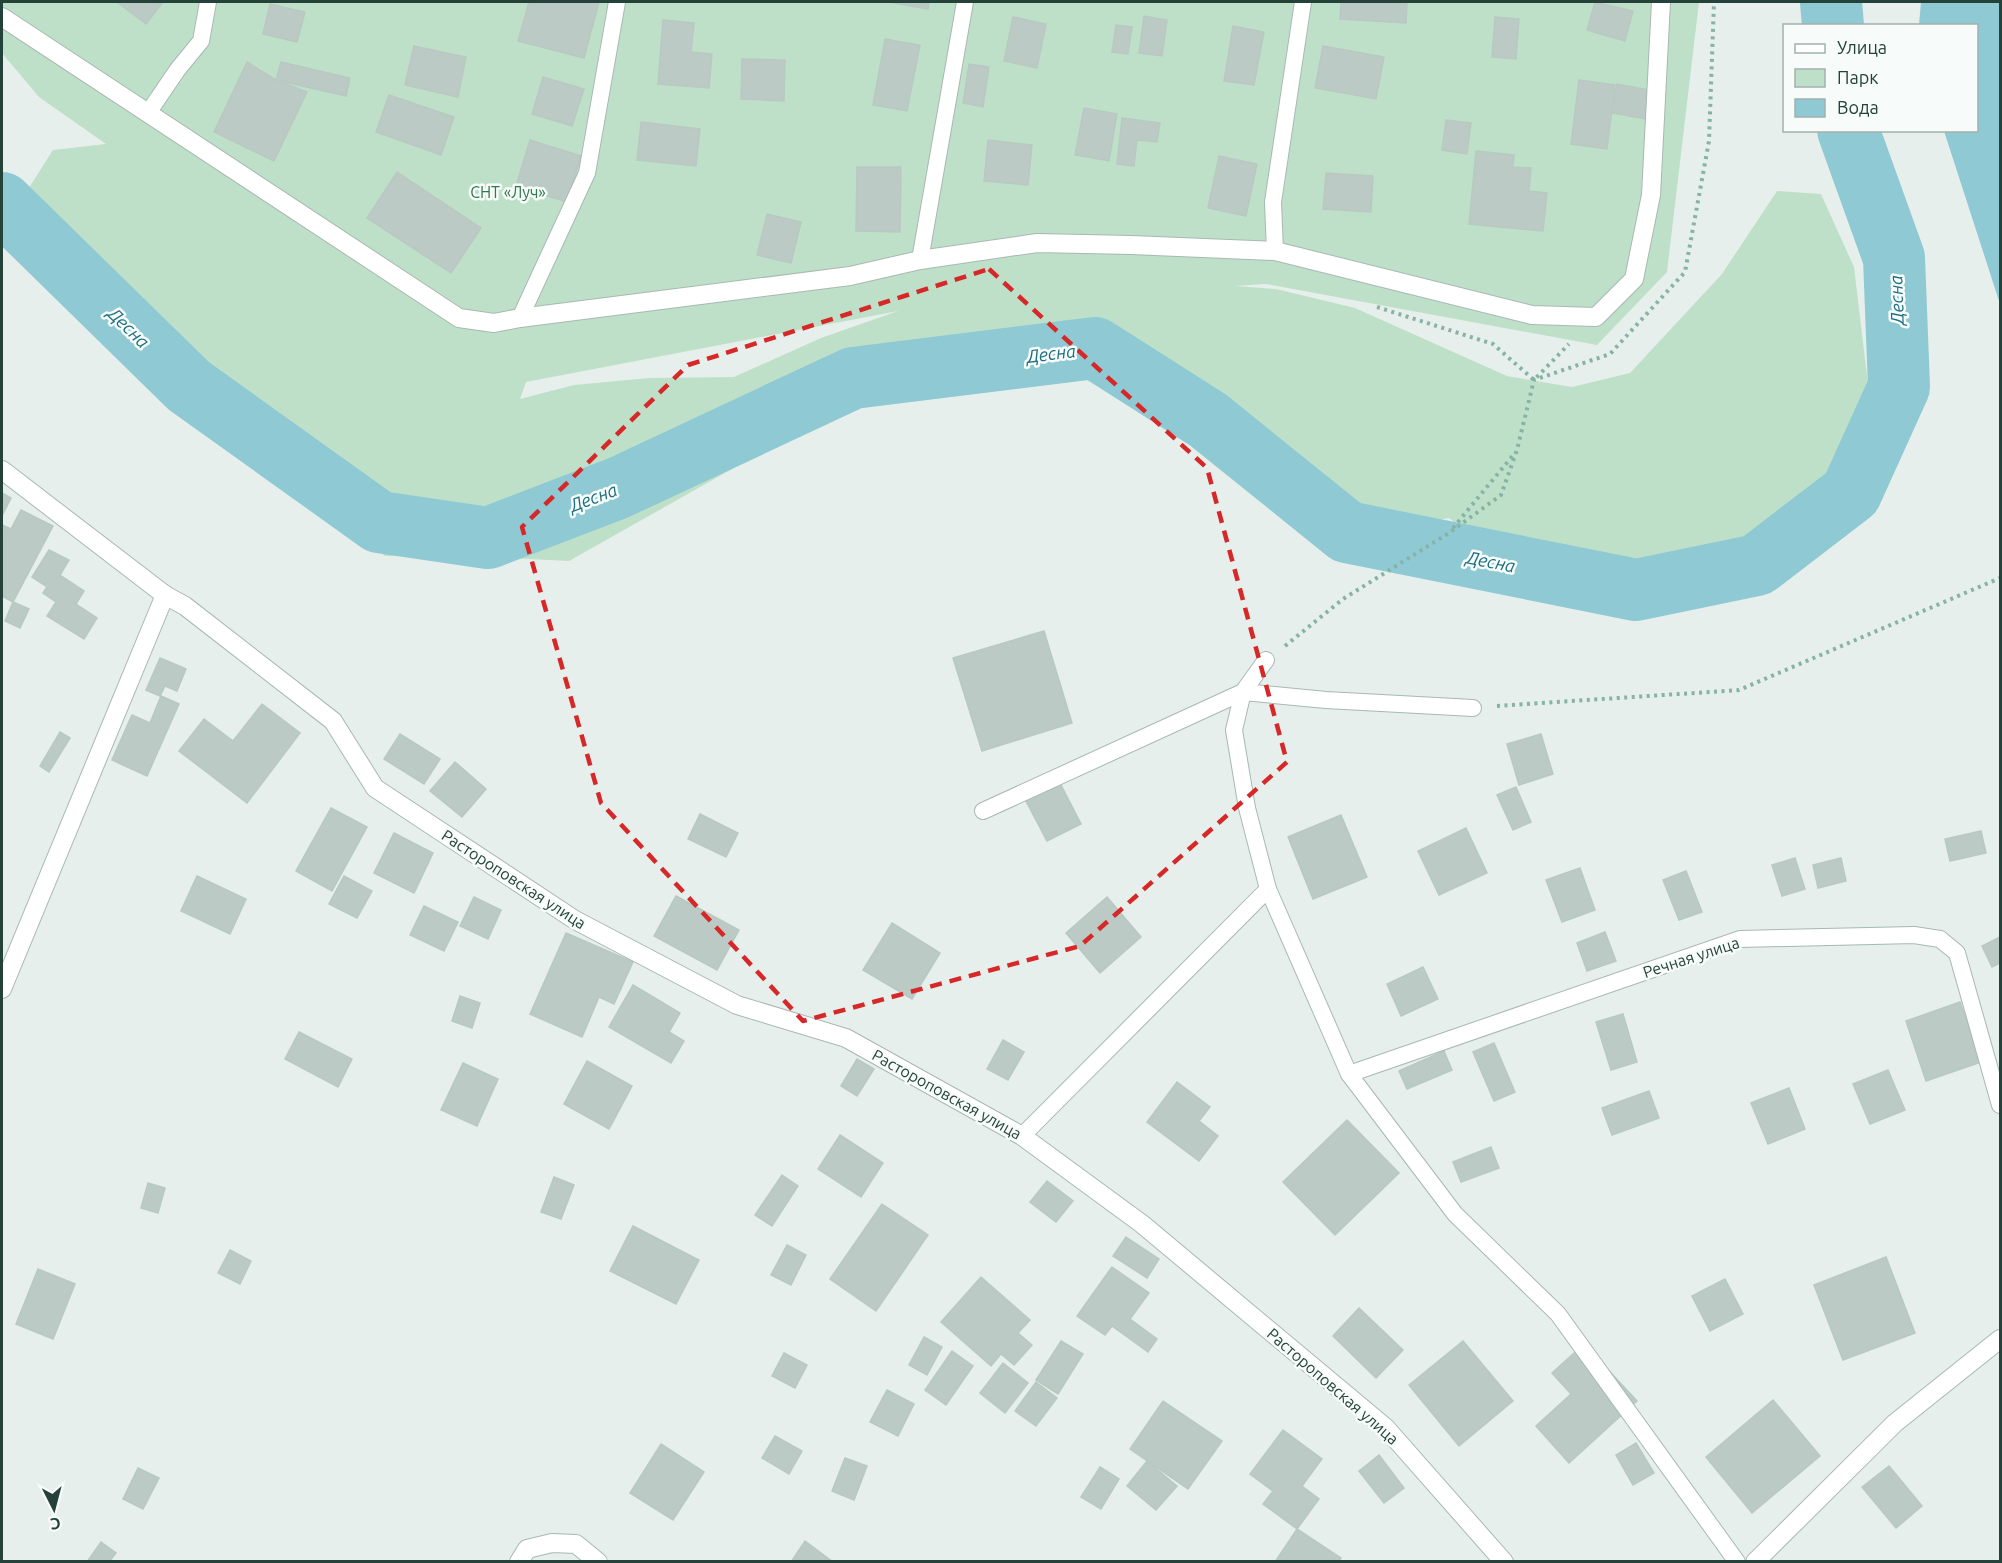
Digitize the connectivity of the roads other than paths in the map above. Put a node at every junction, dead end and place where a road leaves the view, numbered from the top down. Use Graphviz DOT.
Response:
graph roads {
  1 [pos="208,2"];
  2 [pos="617,2"];
  3 [pos="965,2"];
  4 [pos="1303,2"];
  5 [pos="1661,2"];
  6 [pos="2,17"];
  7 [pos="148,113"];
  8 [pos="1275,251"];
  9 [pos="920,260"];
  10 [pos="520,318"];
  11 [pos="2,470"];
  12 [pos="165,595"];
  13 [pos="1266,660"];
  14 [pos="1243,692"];
  15 [pos="1473,708"];
  16 [pos="983,812"];
  17 [pos="1268,889"];
  18 [pos="2,989"];
  19 [pos="1349,1074"];
  20 [pos="2001,1105"];
  21 [pos="1022,1136"];
  22 [pos="2001,1339"];
  23 [pos="519,1562"];
  24 [pos="598,1562"];
  25 [pos="1504,1562"];
  26 [pos="1737,1562"];
  27 [pos="1755,1562"];
  1 -- 7 [label="lane"];
  2 -- 10 [label="lane"];
  3 -- 9 [label="lane"];
  4 -- 8 [label="lane"];
  5 -- 8 [label="street"];
  6 -- 7 [label="street"];
  7 -- 10 [label="street"];
  8 -- 9 [label="street"];
  9 -- 10 [label="street"];
  11 -- 12 [label="street"];
  12 -- 18 [label="street"];
  12 -- 21 [label="street, Растороповская улица"];
  13 -- 14 [label="lane"];
  14 -- 15 [label="lane"];
  14 -- 16 [label="lane"];
  14 -- 17 [label="lane"];
  17 -- 19 [label="lane"];
  17 -- 21 [label="lane"];
  19 -- 20 [label="lane, Речная улица"];
  19 -- 26 [label="lane"];
  21 -- 25 [label="street, Растороповская улица"];
  22 -- 27 [label="street"];
  23 -- 24 [label="street"];
}
